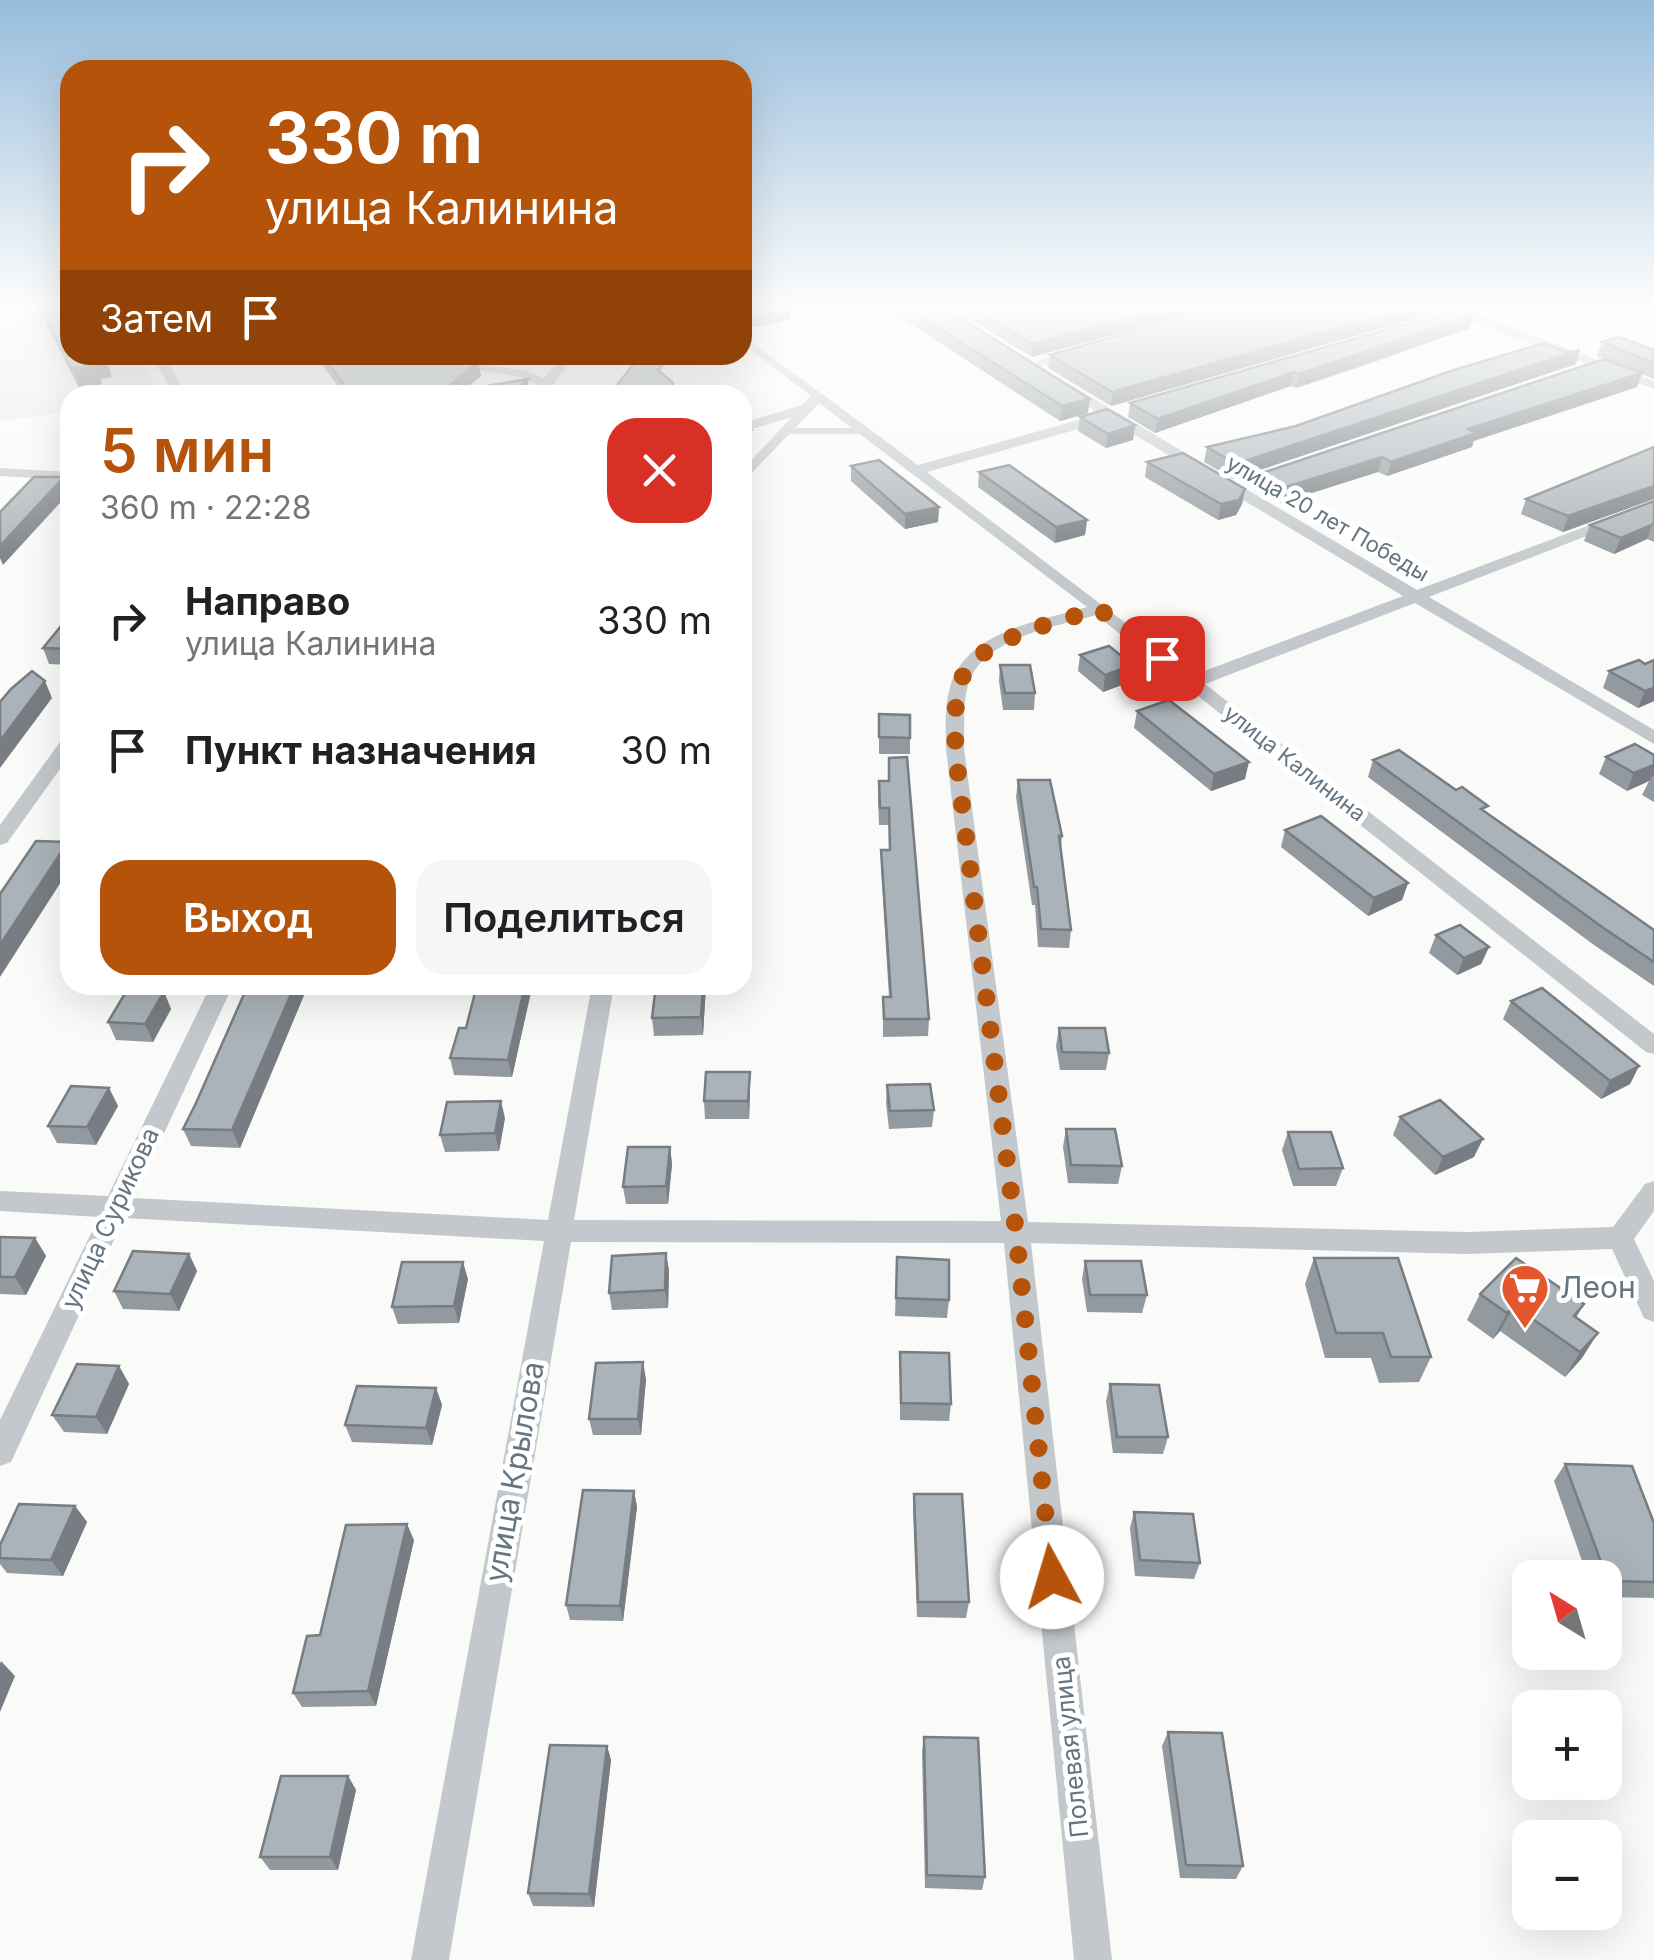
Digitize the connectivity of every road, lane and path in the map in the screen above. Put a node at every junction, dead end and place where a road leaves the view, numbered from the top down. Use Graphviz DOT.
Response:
graph roads {
  1 [pos="809,395"];
  2 [pos="1077,395"];
  3 [pos="815,401"];
  4 [pos="1129,410"];
  5 [pos="1110,416"];
  6 [pos="752,424"];
  7 [pos="787,431"];
  8 [pos="866,431"];
  9 [pos="752,468"];
  10 [pos="917,470"];
  11 [pos="0,472"];
  12 [pos="19,473"];
  13 [pos="60,475"];
  14 [pos="1249,482"];
  15 [pos="1231,488"];
  16 [pos="0,492"];
  17 [pos="1654,504"];
  18 [pos="1414,594"];
  19 [pos="1099,609"];
  20 [pos="1193,682"];
  21 [pos="1652,736"];
  22 [pos="60,756"];
  23 [pos="0,839"];
  24 [pos="217,995"];
  25 [pos="601,995"];
  26 [pos="1654,1046"];
  27 [pos="1654,1191"];
  28 [pos="0,1201"];
  29 [pos="114,1209"];
  30 [pos="1654,1215"];
  31 [pos="558,1231"];
  32 [pos="1016,1232"];
  33 [pos="1620,1238"];
  34 [pos="1654,1310"];
  35 [pos="0,1452"];
  36 [pos="430,1960"];
  37 [pos="1092,1960"];
  1 -- 3 [label="street, улица Калинина"];
  2 -- 5 [label="street, улица 20 лет Победы"];
  3 -- 6 [label="street"];
  3 -- 7 [label="street"];
  3 -- 8 [label="street, улица Калинина"];
  4 -- 5 [label="street"];
  5 -- 10 [label="street"];
  5 -- 15 [label="street, улица 20 лет Победы"];
  7 -- 8 [label="lane"];
  7 -- 9 [label="street"];
  8 -- 10 [label="street, улица Калинина"];
  10 -- 19 [label="street, улица Калинина"];
  11 -- 12 [label="street"];
  12 -- 13 [label="street"];
  12 -- 16 [label="street"];
  14 -- 15 [label="street"];
  15 -- 18 [label="street, улица 20 лет Победы"];
  17 -- 18 [label="street"];
  18 -- 20 [label="street"];
  18 -- 21 [label="street, улица 20 лет Победы"];
  19 -- 20 [label="street, улица Калинина"];
  19 -- 32 [label="street, Полевая улица"];
  20 -- 26 [label="street, улица Калинина"];
  22 -- 23 [label="street"];
  24 -- 29 [label="street, улица Сурикова"];
  25 -- 31 [label="street, улица Крылова"];
  27 -- 33 [label="street"];
  28 -- 29 [label="street"];
  29 -- 31 [label="street"];
  29 -- 35 [label="street, улица Сурикова"];
  30 -- 33 [label="street"];
  31 -- 32 [label="street"];
  31 -- 36 [label="street, улица Крылова"];
  32 -- 33 [label="street"];
  32 -- 37 [label="street, Полевая улица"];
  33 -- 34 [label="street"];
}
